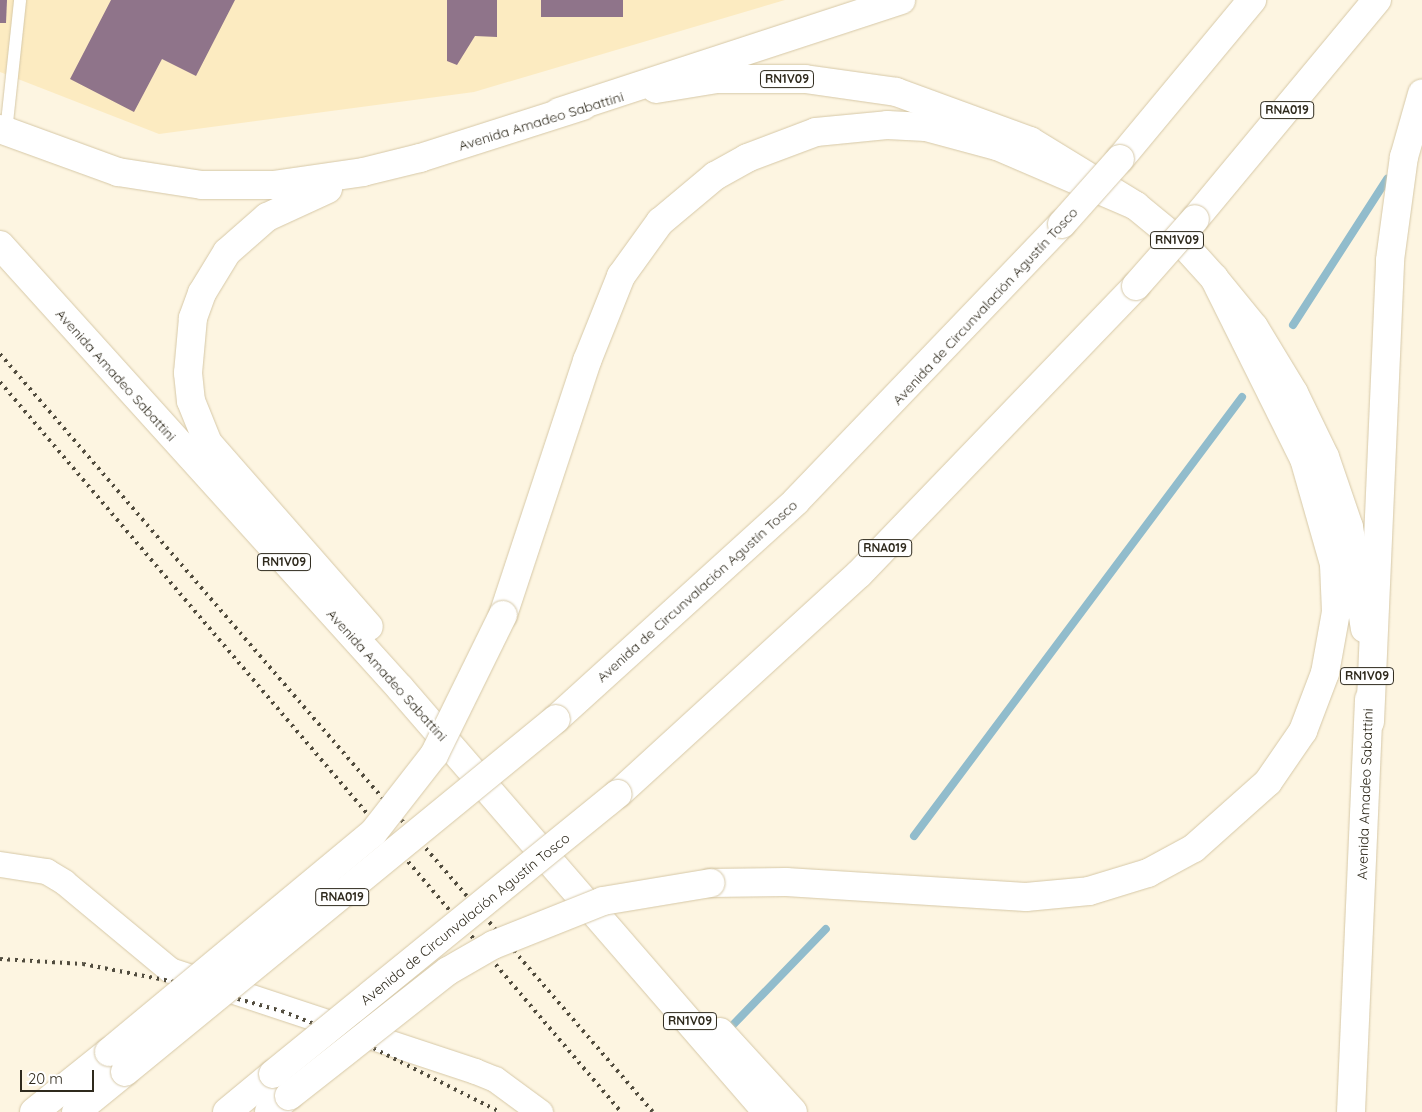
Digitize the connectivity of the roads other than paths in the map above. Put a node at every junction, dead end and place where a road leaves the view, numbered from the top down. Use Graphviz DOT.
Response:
graph roads {
  1 [pos="20,0"];
  2 [pos="901,0"];
  3 [pos="1252,0"];
  4 [pos="1377,0"];
  5 [pos="6,90"];
  6 [pos="1422,94"];
  7 [pos="559,112"];
  8 [pos="3,130"];
  9 [pos="420,158"];
  10 [pos="1100,180"];
  11 [pos="1136,206"];
  12 [pos="0,246"];
  13 [pos="1214,278"];
  14 [pos="1370,722"];
  15 [pos="0,864"];
  16 [pos="568,879"];
  17 [pos="612,929"];
  18 [pos="1356,996"];
  19 [pos="117,1062"];
  20 [pos="277,1094"];
  21 [pos="34,1112"];
  22 [pos="76,1112"];
  23 [pos="227,1112"];
  24 [pos="540,1112"];
  25 [pos="767,1112"];
  26 [pos="793,1112"];
  27 [pos="1343,1112"];
  28 [pos="1350,1112"];
  1 -- 5 [label="lane"];
  2 -- 7 [label="main road"];
  3 -- 10 [label="main road, Avenida de Circunvalación Agustín Tosco / RNA019, bridge"];
  4 -- 20 [label="main road, Avenida de Circunvalación Agustín Tosco / RNA019, bridge"];
  5 -- 8 [label="lane"];
  6 -- 14 [label="main road"];
  7 -- 9 [label="main road, Avenida Amadeo Sabattini / RN1V09"];
  7 -- 10 [label="main road, Avenida Amadeo Sabattini / RN1V09"];
  8 -- 9 [label="main road, Avenida Amadeo Sabattini / RN1V09"];
  9 -- 16 [label="main road"];
  10 -- 11 [label="main road, Avenida Amadeo Sabattini / RN1V09"];
  10 -- 19 [label="main road, Avenida de Circunvalación Agustín Tosco / RNA019, bridge"];
  11 -- 13 [label="main road, Avenida Amadeo Sabattini / RN1V09"];
  11 -- 19 [label="main road, bridge"];
  12 -- 16 [label="main road, Avenida Amadeo Sabattini / RN1V09"];
  13 -- 14 [label="main road, Avenida Amadeo Sabattini / RN1V09"];
  13 -- 20 [label="main road, bridge"];
  14 -- 18 [label="main road, Avenida Amadeo Sabattini / RN1V09"];
  15 -- 24 [label="street"];
  16 -- 17 [label="main road, Avenida Amadeo Sabattini / RN1V09"];
  17 -- 25 [label="main road, Avenida Amadeo Sabattini / RN1V09"];
  17 -- 26 [label="main road"];
  18 -- 27 [label="main road"];
  18 -- 28 [label="main road, Avenida Amadeo Sabattini / RN1V09"];
  19 -- 21 [label="main road"];
  19 -- 22 [label="main road, Avenida de Circunvalación Agustín Tosco / RNA019"];
  20 -- 23 [label="main road, Avenida de Circunvalación Agustín Tosco / RNA019"];
}
